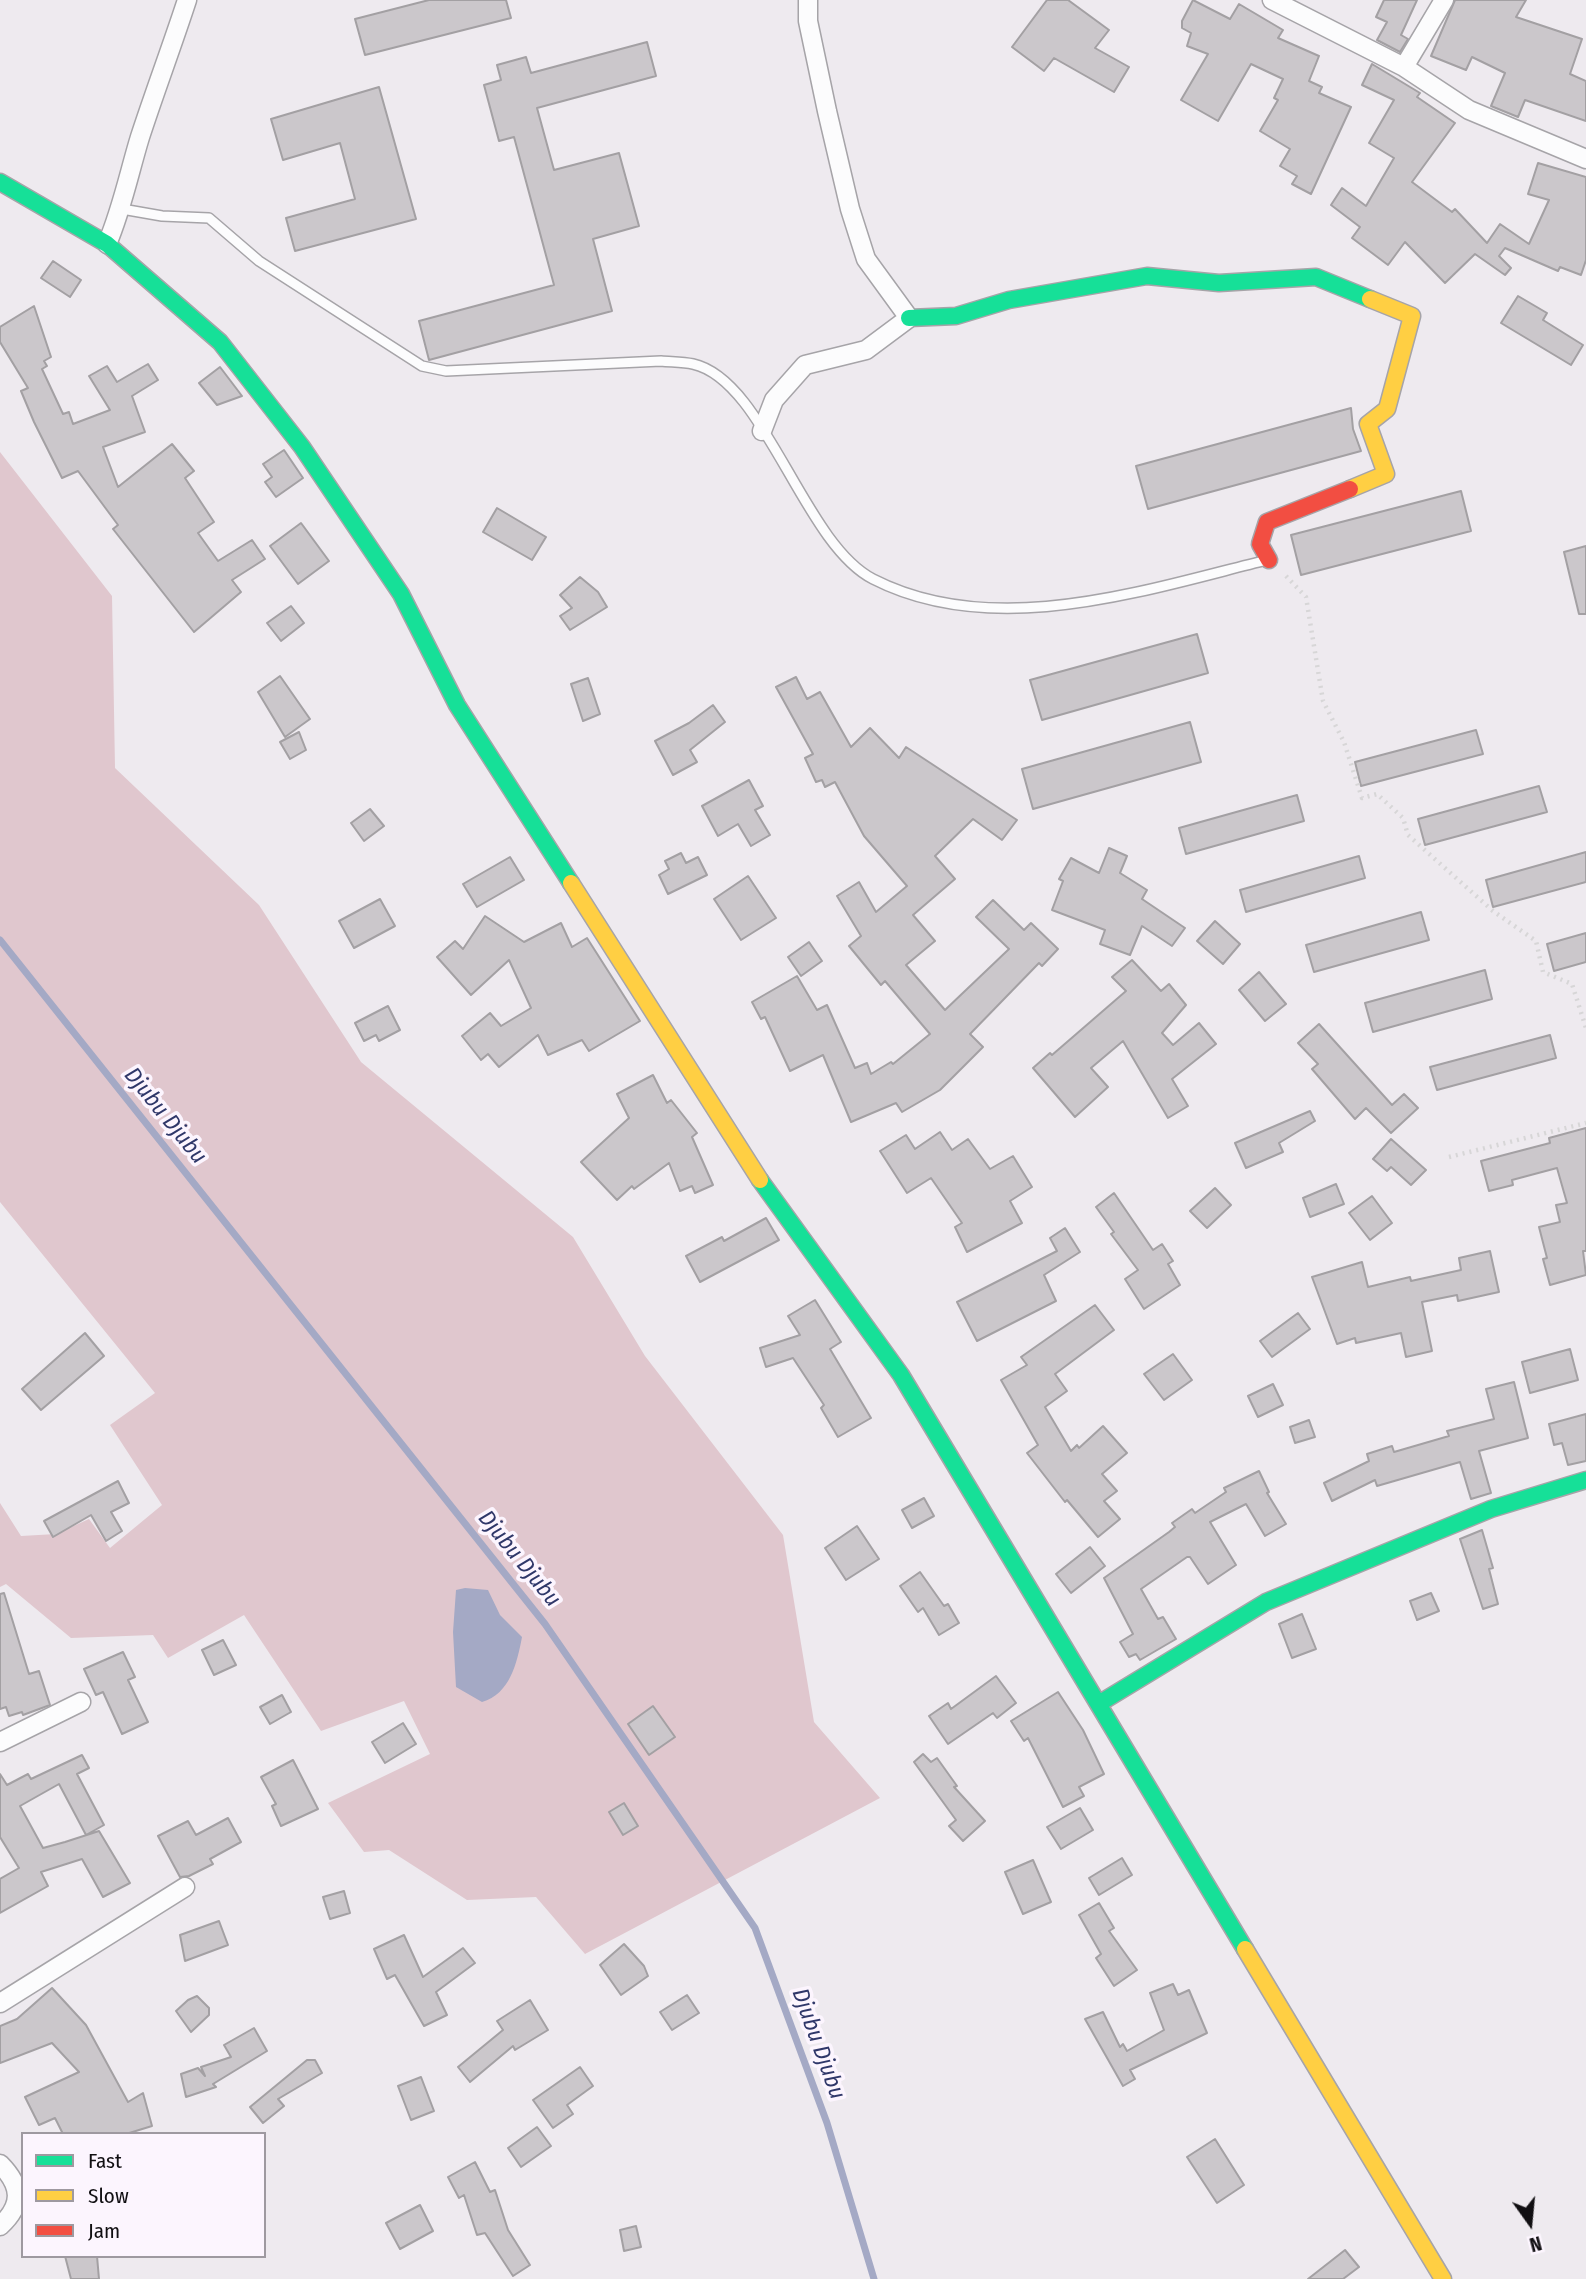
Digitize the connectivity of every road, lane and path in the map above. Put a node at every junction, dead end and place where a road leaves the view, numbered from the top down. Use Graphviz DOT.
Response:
graph roads {
  1 [pos="187,0"];
  2 [pos="808,0"];
  3 [pos="1272,0"];
  4 [pos="1444,0"];
  5 [pos="1404,67"];
  6 [pos="1586,159"];
  7 [pos="0,182"];
  8 [pos="122,209"];
  9 [pos="107,244"];
  10 [pos="909,318"];
  11 [pos="762,431"];
  12 [pos="1269,560"];
  13 [pos="1586,1028"];
  14 [pos="1586,1123"];
  15 [pos="1449,1157"];
  16 [pos="1586,1480"];
  17 [pos="81,1702"];
  18 [pos="1100,1703"];
  19 [pos="0,1742"];
  20 [pos="185,1887"];
  21 [pos="0,2003"];
  22 [pos="0,2164"];
  23 [pos="0,2226"];
  24 [pos="1443,2279"];
  1 -- 8 [label="street"];
  2 -- 10 [label="street"];
  3 -- 5 [label="street"];
  4 -- 5 [label="street"];
  5 -- 6 [label="street"];
  7 -- 9 [label="street"];
  8 -- 9 [label="street"];
  8 -- 11 [label="lane"];
  9 -- 18 [label="street"];
  10 -- 11 [label="street"];
  10 -- 12 [label="street"];
  11 -- 12 [label="lane"];
  12 -- 13 [label="path"];
  14 -- 15 [label="path"];
  16 -- 18 [label="street"];
  17 -- 19 [label="street"];
  18 -- 24 [label="street"];
  20 -- 21 [label="street"];
  22 -- 23 [label="street"];
}
